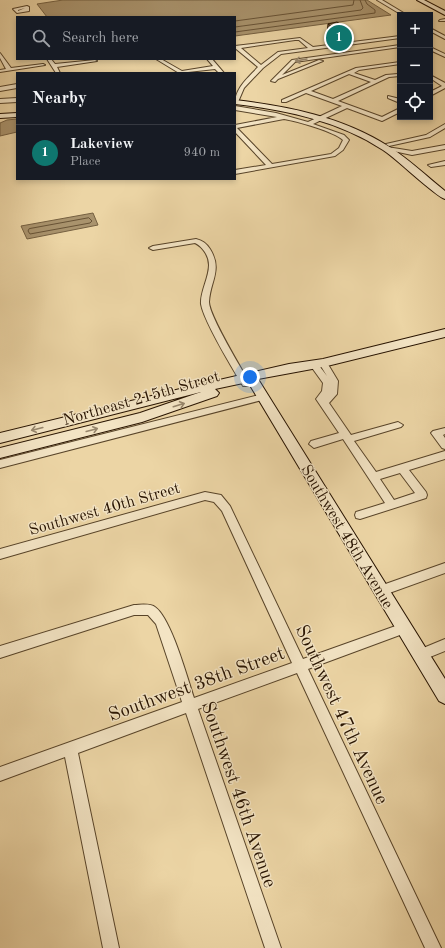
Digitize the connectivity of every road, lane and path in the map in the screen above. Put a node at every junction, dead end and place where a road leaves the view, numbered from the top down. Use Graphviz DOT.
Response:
graph roads {
  1 [pos="379,0"];
  2 [pos="420,0"];
  3 [pos="16,12"];
  4 [pos="400,12"];
  5 [pos="445,13"];
  6 [pos="19,16"];
  7 [pos="433,31"];
  8 [pos="397,37"];
  9 [pos="445,39"];
  10 [pos="438,41"];
  11 [pos="236,46"];
  12 [pos="397,46"];
  13 [pos="310,49"];
  14 [pos="433,50"];
  15 [pos="0,54"];
  16 [pos="332,56"];
  17 [pos="445,56"];
  18 [pos="50,60"];
  19 [pos="160,60"];
  20 [pos="210,60"];
  21 [pos="95,61"];
  22 [pos="397,63"];
  23 [pos="43,65"];
  24 [pos="53,66"];
  25 [pos="217,67"];
  26 [pos="261,67"];
  27 [pos="9,69"];
  28 [pos="0,70"];
  29 [pos="57,72"];
  30 [pos="182,72"];
  31 [pos="221,72"];
  32 [pos="350,73"];
  33 [pos="397,75"];
  34 [pos="433,78"];
  35 [pos="376,82"];
  36 [pos="16,86"];
  37 [pos="0,89"];
  38 [pos="308,92"];
  39 [pos="433,92"];
  40 [pos="390,97"];
  41 [pos="236,98"];
  42 [pos="397,99"];
  43 [pos="16,100"];
  44 [pos="236,100"];
  45 [pos="0,101"];
  46 [pos="284,101"];
  47 [pos="332,102"];
  48 [pos="342,106"];
  49 [pos="236,108"];
  50 [pos="255,110"];
  51 [pos="0,112"];
  52 [pos="16,112"];
  53 [pos="397,112"];
  54 [pos="16,115"];
  55 [pos="0,116"];
  56 [pos="287,117"];
  57 [pos="319,117"];
  58 [pos="251,123"];
  59 [pos="309,123"];
  60 [pos="445,126"];
  61 [pos="236,128"];
  62 [pos="236,129"];
  63 [pos="417,140"];
  64 [pos="440,142"];
  65 [pos="445,147"];
  66 [pos="397,150"];
  67 [pos="430,150"];
  68 [pos="445,163"];
  69 [pos="270,165"];
  70 [pos="430,165"];
  71 [pos="236,172"];
  72 [pos="445,186"];
  73 [pos="445,196"];
  74 [pos="153,248"];
  75 [pos="445,333"];
  76 [pos="318,364"];
  77 [pos="249,381"];
  78 [pos="263,397"];
  79 [pos="398,425"];
  80 [pos="445,431"];
  81 [pos="347,437"];
  82 [pos="0,438"];
  83 [pos="314,444"];
  84 [pos="445,445"];
  85 [pos="46,447"];
  86 [pos="0,453"];
  87 [pos="445,455"];
  88 [pos="0,464"];
  89 [pos="402,468"];
  90 [pos="373,476"];
  91 [pos="218,498"];
  92 [pos="392,505"];
  93 [pos="360,515"];
  94 [pos="0,554"];
  95 [pos="445,568"];
  96 [pos="381,591"];
  97 [pos="404,628"];
  98 [pos="445,645"];
  99 [pos="0,652"];
  100 [pos="420,654"];
  101 [pos="299,666"];
  102 [pos="445,695"];
  103 [pos="189,705"];
  104 [pos="70,749"];
  105 [pos="0,774"];
  106 [pos="111,948"];
  107 [pos="274,948"];
  108 [pos="433,948"];
  1 -- 4 [label="street"];
  2 -- 5 [label="street"];
  3 -- 6 [label="street"];
  7 -- 9 [label="street"];
  8 -- 13 [label="street"];
  9 -- 10 [label="street"];
  11 -- 13 [label="street"];
  11 -- 26 [label="street"];
  12 -- 16 [label="street"];
  13 -- 26 [label="street"];
  14 -- 17 [label="street"];
  15 -- 27 [label="street"];
  16 -- 16 [label="street, one-way"];
  18 -- 24 [label="street"];
  19 -- 30 [label="street"];
  20 -- 25 [label="street"];
  21 -- 24 [label="street"];
  22 -- 32 [label="street"];
  23 -- 27 [label="street"];
  24 -- 29 [label="street"];
  25 -- 30 [label="street"];
  25 -- 31 [label="street"];
  26 -- 41 [label="street"];
  27 -- 28 [label="street"];
  32 -- 35 [label="street"];
  32 -- 38 [label="street"];
  33 -- 35 [label="street"];
  34 -- 39 [label="street"];
  35 -- 47 [label="street"];
  36 -- 37 [label="street"];
  38 -- 46 [label="street"];
  38 -- 47 [label="street"];
  40 -- 42 [label="street"];
  43 -- 45 [label="street"];
  44 -- 57 [label="street"];
  47 -- 48 [label="street"];
  48 -- 53 [label="street"];
  48 -- 57 [label="street"];
  49 -- 50 [label="street"];
  50 -- 56 [label="street"];
  50 -- 58 [label="street"];
  51 -- 52 [label="street"];
  54 -- 55 [label="street"];
  56 -- 58 [label="street"];
  56 -- 59 [label="street"];
  57 -- 59 [label="street"];
  57 -- 66 [label="street"];
  58 -- 61 [label="street"];
  59 -- 69 [label="street"];
  60 -- 63 [label="street"];
  62 -- 69 [label="street"];
  63 -- 66 [label="street"];
  63 -- 67 [label="street"];
  64 -- 65 [label="street"];
  65 -- 67 [label="street"];
  66 -- 67 [label="street"];
  66 -- 72 [label="street"];
  66 -- 73 [label="street"];
  68 -- 70 [label="street"];
  69 -- 71 [label="street"];
  74 -- 77 [label="street"];
  75 -- 76 [label="street, Northeast 215th Street"];
  76 -- 77 [label="street, Northeast 215th Street"];
  76 -- 81 [label="street"];
  77 -- 78 [label="street, Southwest 48th Avenue"];
  77 -- 82 [label="street, Northeast 215th Street, one-way"];
  85 -- 77 [label="street, Northeast 215th Street, one-way"];
  78 -- 85 [label="street"];
  78 -- 96 [label="street, Southwest 48th Avenue"];
  79 -- 81 [label="street"];
  80 -- 84 [label="street"];
  81 -- 83 [label="street"];
  81 -- 90 [label="street"];
  85 -- 86 [label="street, Northeast 215th Street"];
  85 -- 88 [label="street"];
  87 -- 89 [label="street"];
  89 -- 90 [label="street"];
  89 -- 92 [label="street"];
  90 -- 92 [label="street"];
  91 -- 94 [label="street, Southwest 40th Street"];
  91 -- 101 [label="street, Southwest 47th Avenue"];
  92 -- 93 [label="street"];
  95 -- 96 [label="street"];
  96 -- 97 [label="street, Southwest 48th Avenue"];
  97 -- 100 [label="street, Southwest 48th Avenue"];
  97 -- 101 [label="street, Southwest 38th Street"];
  98 -- 100 [label="street"];
  99 -- 103 [label="street, Southwest 46th Avenue"];
  100 -- 102 [label="street, Southwest 48th Avenue"];
  101 -- 103 [label="street, Southwest 38th Street"];
  101 -- 108 [label="street, Southwest 47th Avenue"];
  103 -- 104 [label="street, Southwest 38th Street"];
  103 -- 107 [label="street, Southwest 46th Avenue"];
  104 -- 105 [label="street, Southwest 38th Street"];
  104 -- 106 [label="street"];
}
